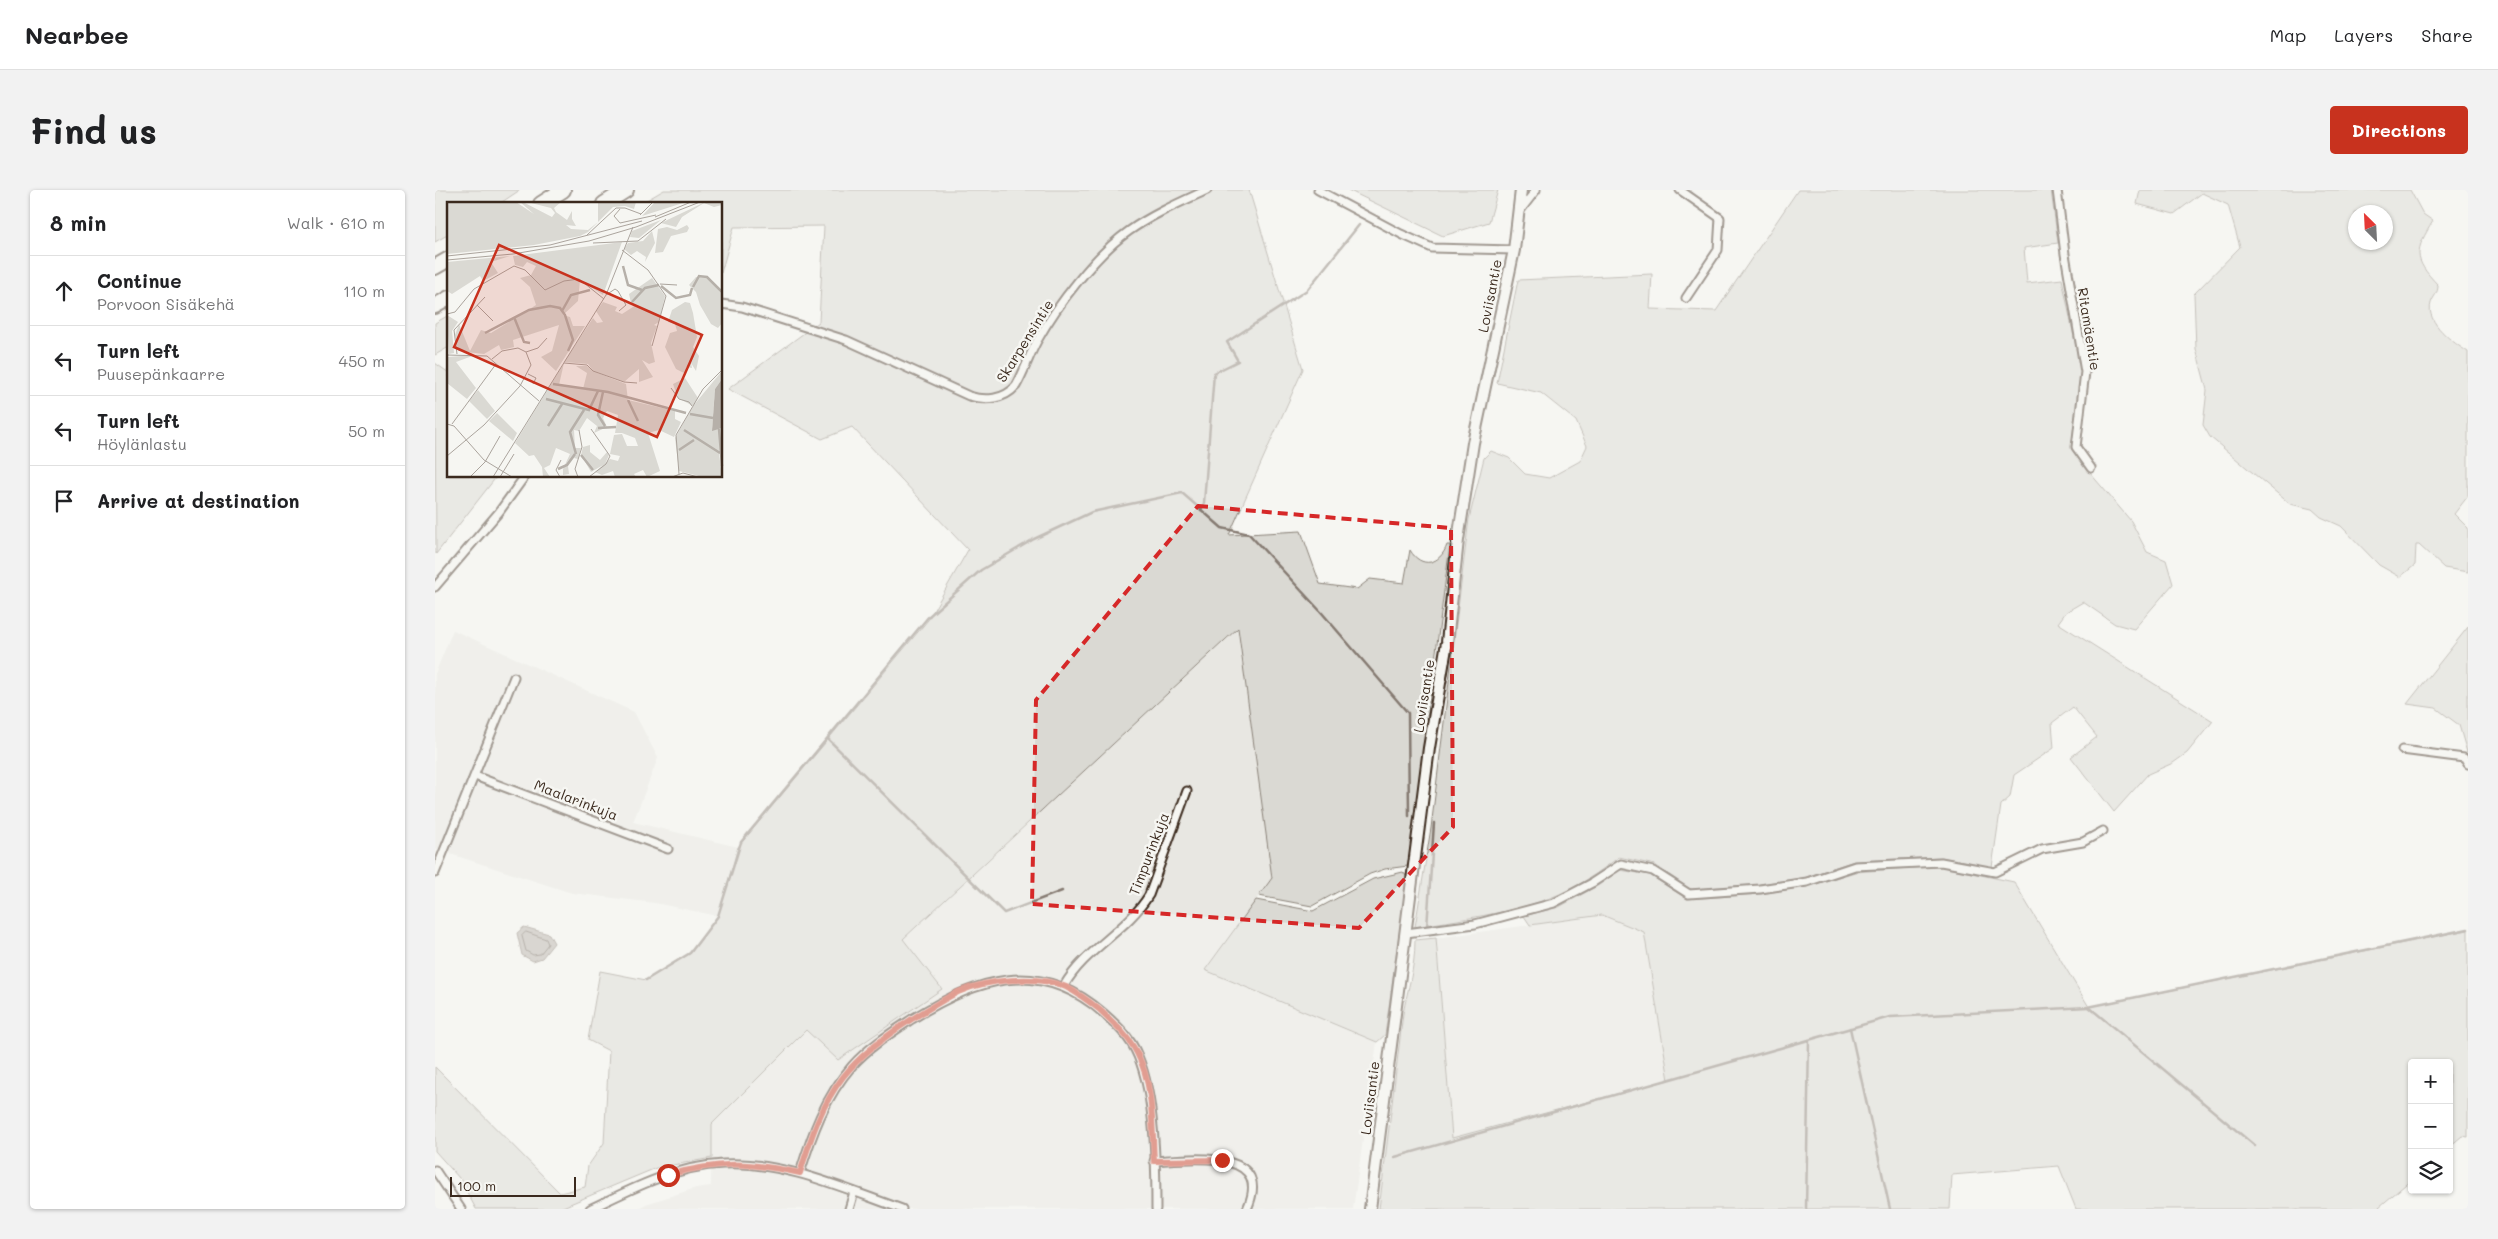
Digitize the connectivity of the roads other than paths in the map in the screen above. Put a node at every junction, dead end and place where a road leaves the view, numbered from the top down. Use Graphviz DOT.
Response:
graph roads {
  1 [pos="563,190"];
  2 [pos="626,190"];
  3 [pos="1207,190"];
  4 [pos="1318,190"];
  5 [pos="1521,190"];
  6 [pos="1536,190"];
  7 [pos="1680,190"];
  8 [pos="2057,190"];
  9 [pos="544,202"];
  10 [pos="607,202"];
  11 [pos="1519,212"];
  12 [pos="1513,250"];
  13 [pos="447,260"];
  14 [pos="435,267"];
  15 [pos="1686,298"];
  16 [pos="447,299"];
  17 [pos="723,304"];
  18 [pos="435,306"];
  19 [pos="2091,468"];
  20 [pos="524,478"];
  21 [pos="435,587"];
  22 [pos="513,677"];
  23 [pos="2402,750"];
  24 [pos="2468,764"];
  25 [pos="475,776"];
  26 [pos="1187,790"];
  27 [pos="2103,831"];
  28 [pos="668,848"];
  29 [pos="435,873"];
  30 [pos="1406,933"];
  31 [pos="1064,986"];
  32 [pos="1154,1161"];
  33 [pos="435,1170"];
  34 [pos="800,1173"];
  35 [pos="855,1192"];
  36 [pos="461,1209"];
  37 [pos="590,1209"];
  38 [pos="849,1209"];
  39 [pos="903,1209"];
  40 [pos="1156,1209"];
  41 [pos="1247,1209"];
  42 [pos="1370,1209"];
  1 -- 9 [label="highway"];
  2 -- 10 [label="highway"];
  3 -- 17 [label="street, Skarpensintie"];
  4 -- 12 [label="street"];
  5 -- 11 [label="main road, Loviisantie"];
  6 -- 11 [label="street"];
  7 -- 15 [label="street"];
  8 -- 19 [label="street, Ritamäentie"];
  11 -- 12 [label="main road, Loviisantie"];
  12 -- 30 [label="main road, Loviisantie"];
  13 -- 14 [label="highway"];
  16 -- 18 [label="highway"];
  20 -- 21 [label="street"];
  22 -- 25 [label="street"];
  23 -- 24 [label="street"];
  25 -- 28 [label="street, Maalarinkuja"];
  25 -- 29 [label="street"];
  26 -- 31 [label="street, Timpurinkuja"];
  27 -- 30 [label="street"];
  30 -- 42 [label="main road, Loviisantie"];
  31 -- 32 [label="street"];
  31 -- 34 [label="street"];
  32 -- 40 [label="street"];
  32 -- 41 [label="street"];
  33 -- 36 [label="street"];
  34 -- 35 [label="street"];
  34 -- 37 [label="street"];
  35 -- 38 [label="street"];
  35 -- 39 [label="street"];
}
